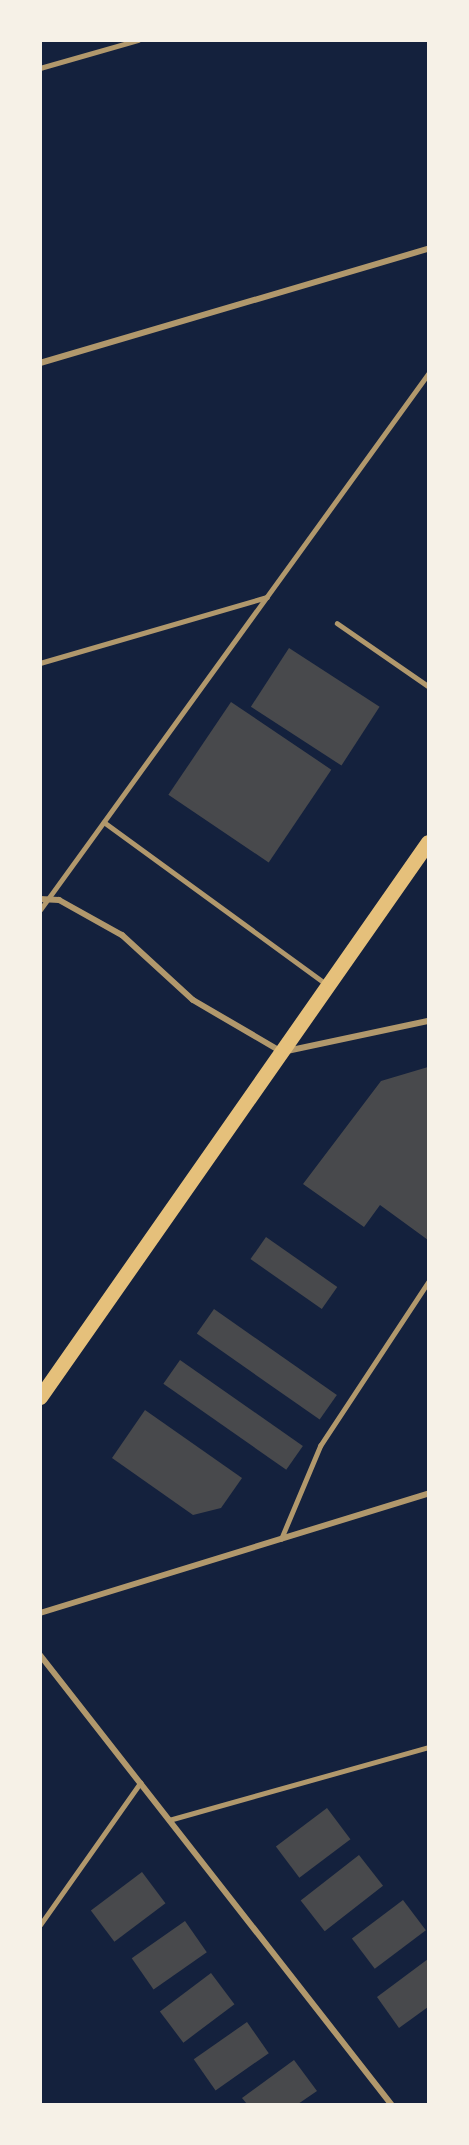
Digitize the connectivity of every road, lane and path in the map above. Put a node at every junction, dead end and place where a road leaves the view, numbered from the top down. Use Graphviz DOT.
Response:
graph roads {
  1 [pos="138,40"];
  2 [pos="40,69"];
  3 [pos="429,249"];
  4 [pos="40,363"];
  5 [pos="429,374"];
  6 [pos="267,597"];
  7 [pos="337,622"];
  8 [pos="40,663"];
  9 [pos="429,686"];
  10 [pos="104,822"];
  11 [pos="429,842"];
  12 [pos="44,899"];
  13 [pos="40,910"];
  14 [pos="328,986"];
  15 [pos="429,1021"];
  16 [pos="282,1052"];
  17 [pos="429,1282"];
  18 [pos="40,1397"];
  19 [pos="429,1494"];
  20 [pos="281,1539"];
  21 [pos="40,1613"];
  22 [pos="40,1655"];
  23 [pos="429,1747"];
  24 [pos="140,1783"];
  25 [pos="169,1820"];
  26 [pos="40,1925"];
  27 [pos="391,2104"];
  1 -- 2 [label="lane"];
  3 -- 4 [label="street"];
  5 -- 6 [label="lane"];
  6 -- 8 [label="lane"];
  6 -- 10 [label="lane"];
  7 -- 9 [label="lane"];
  10 -- 12 [label="lane"];
  10 -- 14 [label="lane"];
  11 -- 14 [label="main road"];
  12 -- 13 [label="lane"];
  12 -- 16 [label="street"];
  14 -- 16 [label="main road"];
  15 -- 16 [label="street"];
  16 -- 18 [label="main road"];
  17 -- 20 [label="lane"];
  19 -- 20 [label="street"];
  20 -- 21 [label="street"];
  22 -- 24 [label="street"];
  23 -- 25 [label="lane"];
  24 -- 25 [label="street"];
  24 -- 26 [label="lane"];
  25 -- 27 [label="street"];
}
